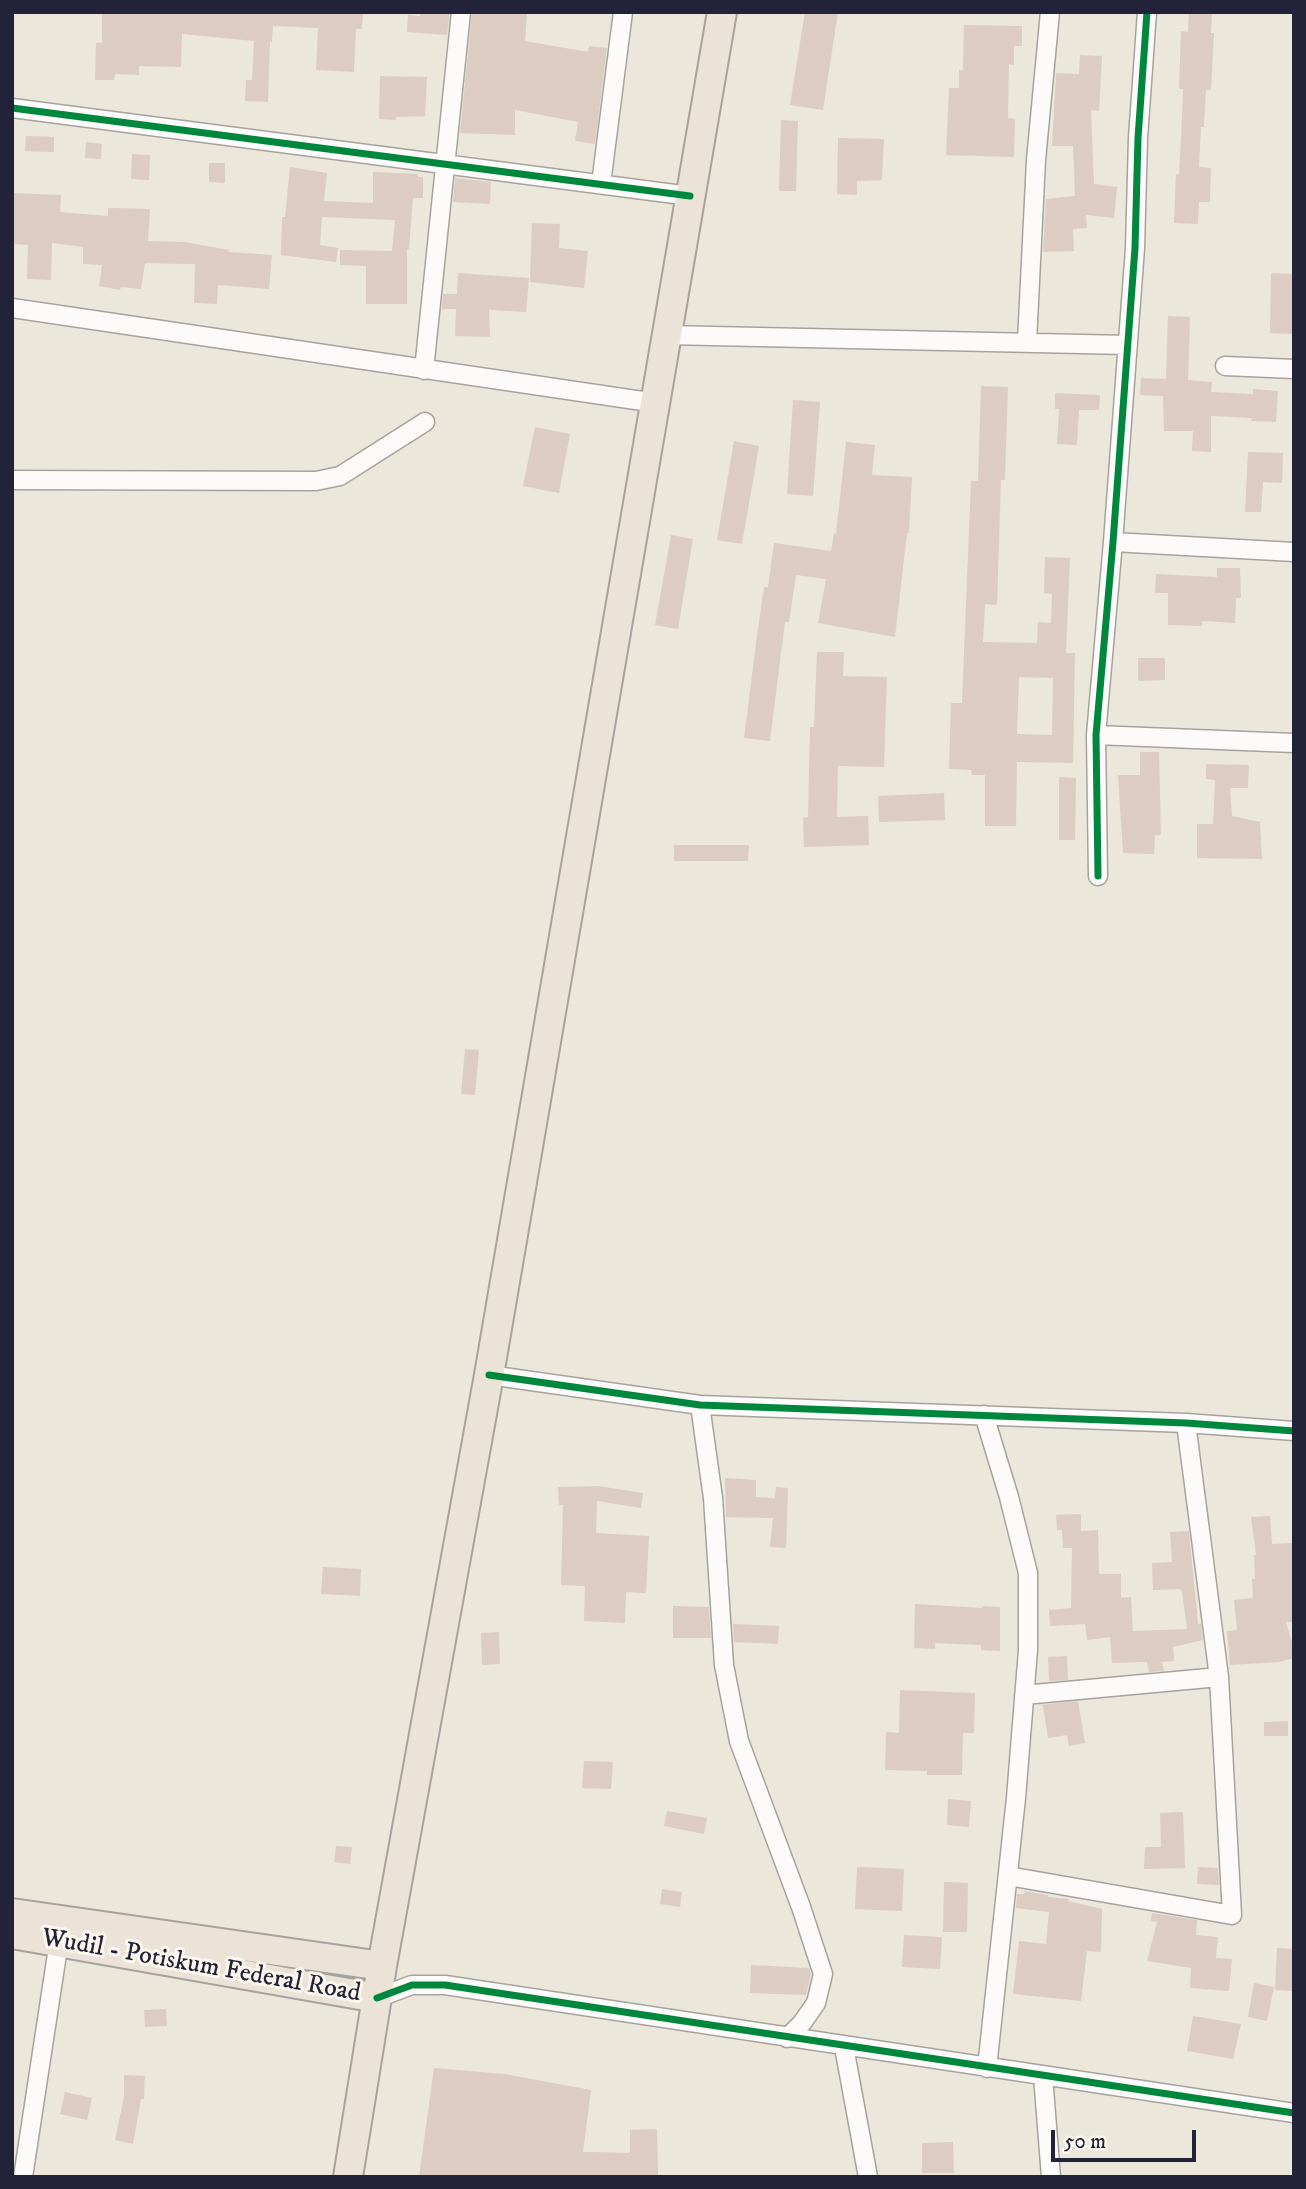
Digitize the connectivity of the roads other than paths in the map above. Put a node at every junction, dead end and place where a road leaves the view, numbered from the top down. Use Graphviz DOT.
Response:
graph roads {
  1 [pos="461,12"];
  2 [pos="623,12"];
  3 [pos="722,12"];
  4 [pos="1050,12"];
  5 [pos="1147,12"];
  6 [pos="12,108"];
  7 [pos="446,164"];
  8 [pos="601,184"];
  9 [pos="690,196"];
  10 [pos="12,308"];
  11 [pos="666,335"];
  12 [pos="1027,342"];
  13 [pos="1128,345"];
  14 [pos="1225,366"];
  15 [pos="1294,369"];
  16 [pos="424,370"];
  17 [pos="656,403"];
  18 [pos="425,422"];
  19 [pos="12,480"];
  20 [pos="1113,542"];
  21 [pos="1294,552"];
  22 [pos="1096,734"];
  23 [pos="1294,743"];
  24 [pos="1098,876"];
  25 [pos="489,1375"];
  26 [pos="701,1405"];
  27 [pos="984,1415"];
  28 [pos="1186,1423"];
  29 [pos="1294,1431"];
  30 [pos="1219,1677"];
  31 [pos="1024,1695"];
  32 [pos="1008,1876"];
  33 [pos="12,1913"];
  34 [pos="12,1934"];
  35 [pos="60,1941"];
  36 [pos="382,1966"];
  37 [pos="377,1998"];
  38 [pos="787,2038"];
  39 [pos="844,2047"];
  40 [pos="987,2068"];
  41 [pos="1043,2076"];
  42 [pos="1294,2113"];
  43 [pos="23,2177"];
  44 [pos="348,2177"];
  45 [pos="868,2177"];
  46 [pos="1051,2177"];
  1 -- 7 [label="street"];
  2 -- 8 [label="street"];
  3 -- 9 [label="main road"];
  4 -- 12 [label="street"];
  5 -- 13 [label="street"];
  6 -- 7 [label="street"];
  7 -- 8 [label="street"];
  7 -- 16 [label="street"];
  8 -- 9 [label="street"];
  9 -- 11 [label="main road"];
  10 -- 16 [label="street"];
  11 -- 12 [label="street"];
  11 -- 17 [label="main road"];
  12 -- 13 [label="street"];
  13 -- 20 [label="street"];
  14 -- 15 [label="street"];
  16 -- 17 [label="street"];
  17 -- 25 [label="main road"];
  18 -- 19 [label="street"];
  20 -- 21 [label="street"];
  20 -- 22 [label="street"];
  22 -- 23 [label="street"];
  22 -- 24 [label="street"];
  25 -- 26 [label="street"];
  25 -- 36 [label="main road"];
  26 -- 27 [label="street"];
  26 -- 38 [label="street"];
  27 -- 28 [label="street"];
  27 -- 31 [label="street"];
  28 -- 29 [label="street"];
  28 -- 30 [label="street"];
  30 -- 31 [label="street"];
  30 -- 32 [label="street"];
  31 -- 32 [label="street"];
  32 -- 40 [label="street"];
  33 -- 36 [label="main road, Wudil - Potiskum Federal Road"];
  34 -- 35 [label="main road, Wudil - Potiskum Federal Road"];
  35 -- 37 [label="main road, Wudil - Potiskum Federal Road"];
  35 -- 43 [label="street"];
  36 -- 37 [label="main road"];
  37 -- 38 [label="street"];
  37 -- 44 [label="main road, Wudil - Potiskum Federal Road"];
  38 -- 39 [label="street"];
  39 -- 40 [label="street"];
  39 -- 45 [label="street"];
  40 -- 41 [label="street"];
  41 -- 42 [label="street"];
  41 -- 46 [label="street"];
}
